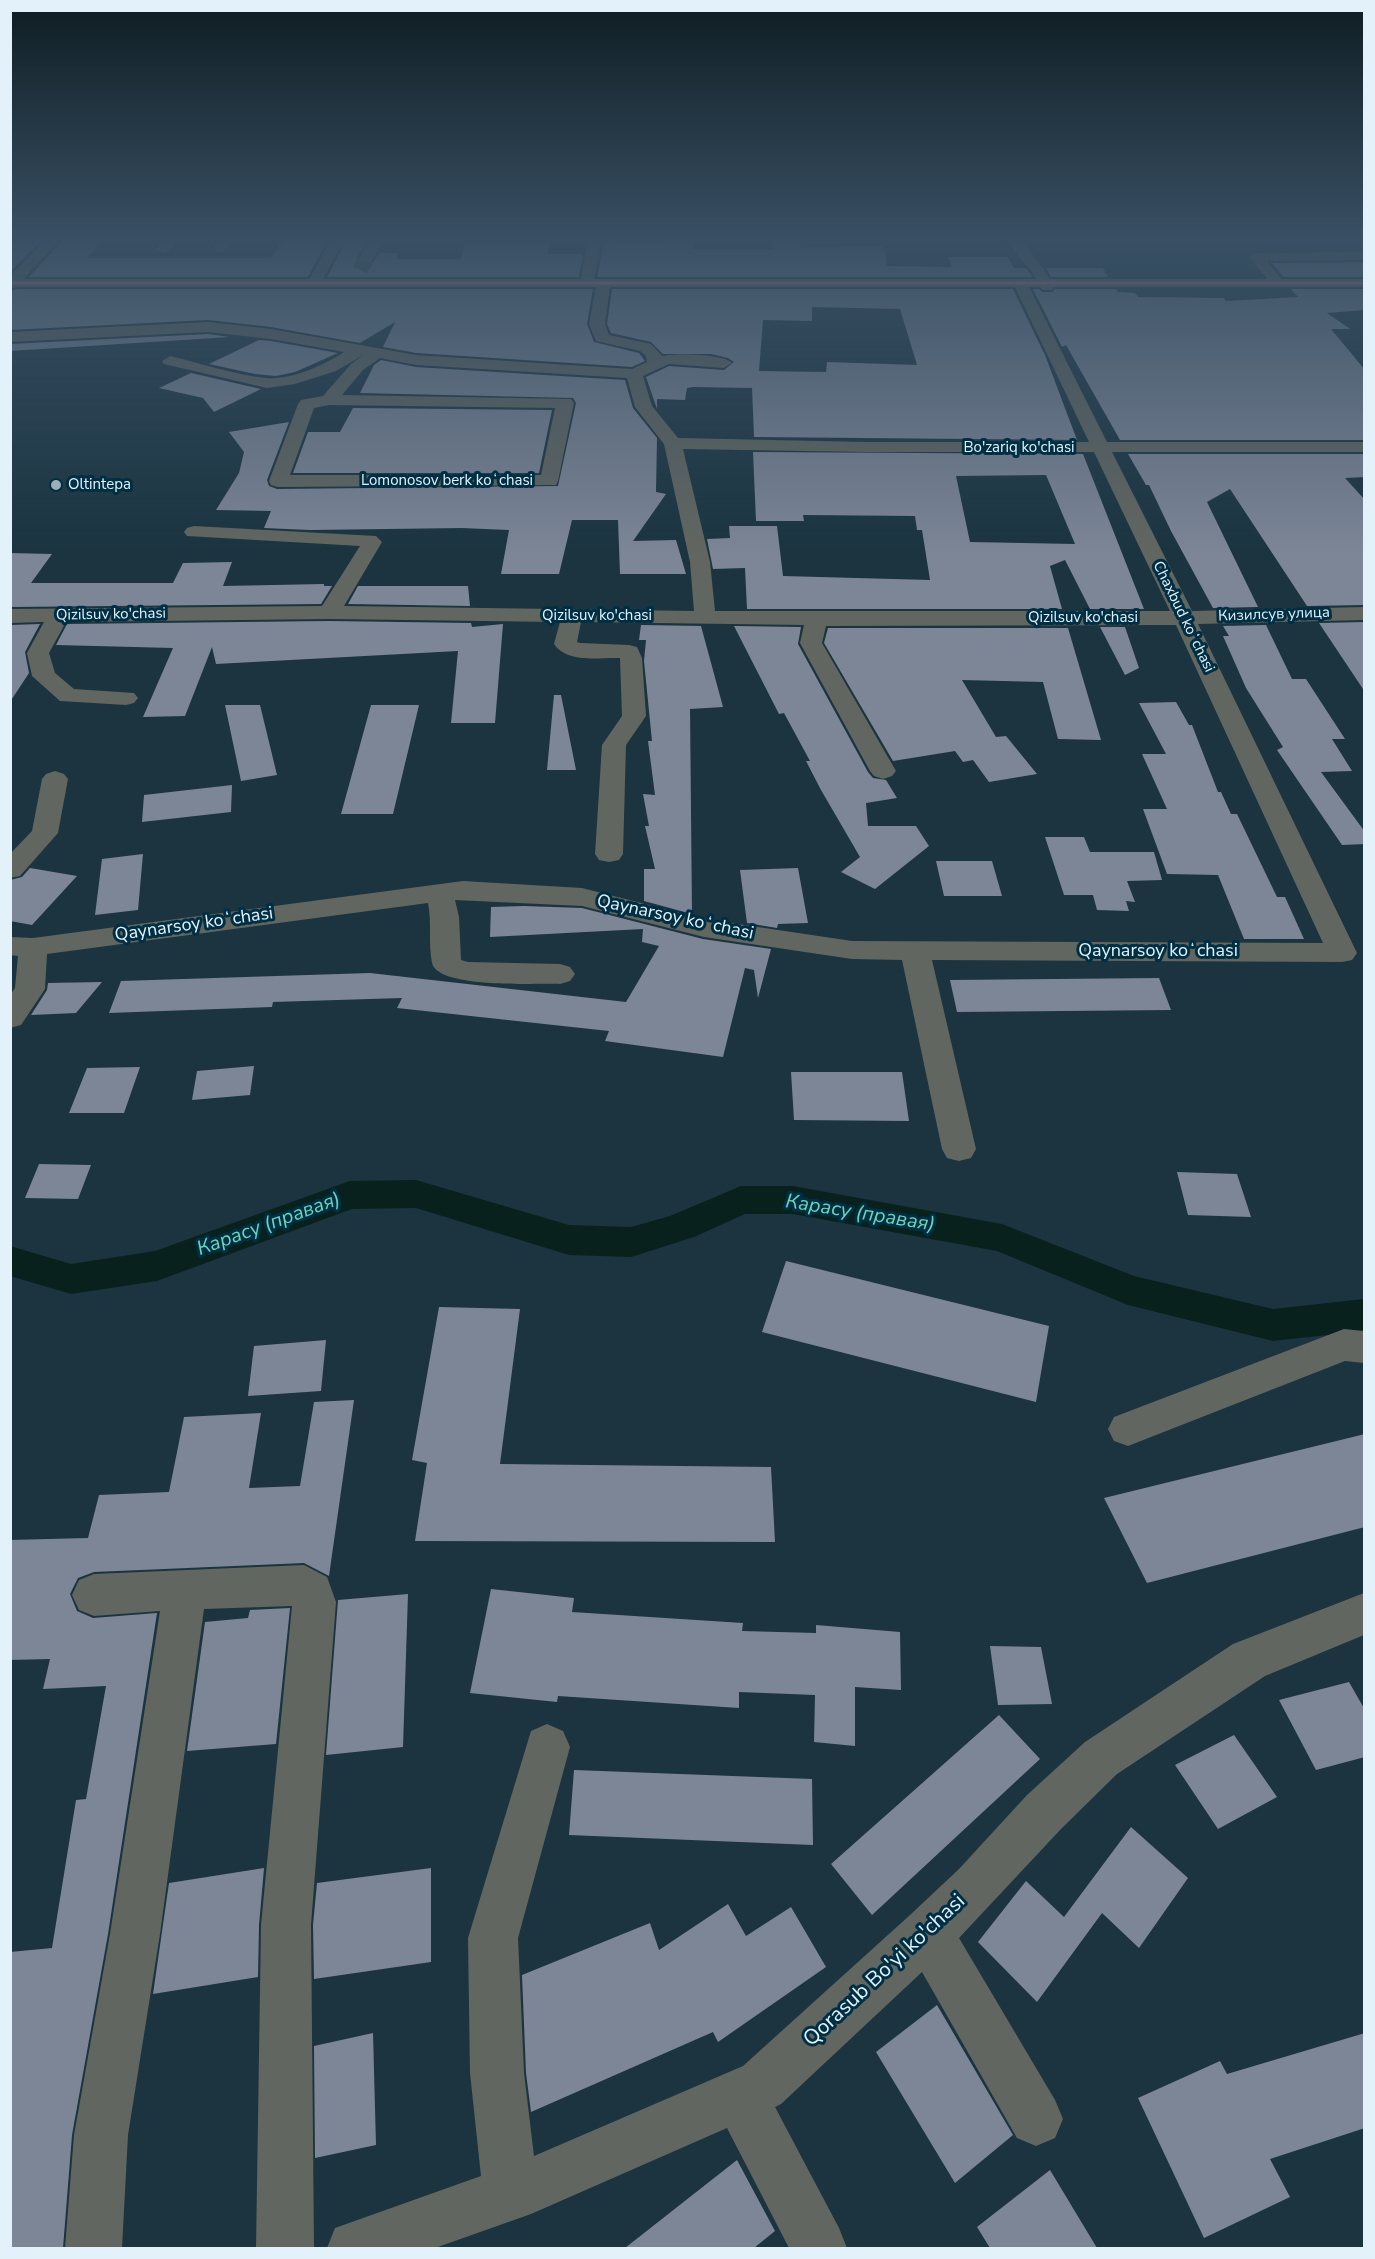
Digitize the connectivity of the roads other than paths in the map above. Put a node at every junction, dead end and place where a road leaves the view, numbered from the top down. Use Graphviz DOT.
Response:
graph roads {
  1 [pos="324,344"];
  2 [pos="633,344"];
  3 [pos="1050,344"];
  4 [pos="357,351"];
  5 [pos="376,354"];
  6 [pos="170,361"];
  7 [pos="724,363"];
  8 [pos="655,365"];
  9 [pos="634,374"];
  10 [pos="329,400"];
  11 [pos="673,443"];
  12 [pos="1365,447"];
  13 [pos="1100,448"];
  14 [pos="194,532"];
  15 [pos="328,612"];
  16 [pos="1365,613"];
  17 [pos="10,616"];
  18 [pos="58,616"];
  19 [pos="572,616"];
  20 [pos="705,616"];
  21 [pos="1184,618"];
  22 [pos="816,619"];
  23 [pos="126,698"];
  24 [pos="883,771"];
  25 [pos="56,779"];
  26 [pos="609,854"];
  27 [pos="10,870"];
  28 [pos="440,894"];
  29 [pos="22,946"];
  30 [pos="915,951"];
  31 [pos="1342,953"];
  32 [pos="560,974"];
  33 [pos="10,1018"];
  34 [pos="959,1149"];
  35 [pos="1365,1347"];
  36 [pos="1128,1429"];
  37 [pos="188,1589"];
  38 [pos="94,1595"];
  39 [pos="1365,1614"];
  40 [pos="547,1747"];
  41 [pos="928,1933"];
  42 [pos="739,2096"];
  43 [pos="1036,2119"];
  44 [pos="511,2194"];
  45 [pos="93,2248"];
  46 [pos="285,2248"];
  47 [pos="355,2248"];
  48 [pos="819,2248"];
  1 -- 4 [label="street"];
  2 -- 8 [label="street"];
  3 -- 13 [label="street, Chaxbud koʻchasi"];
  4 -- 5 [label="street"];
  4 -- 6 [label="street"];
  5 -- 9 [label="street"];
  5 -- 10 [label="street, Lomonosov berk koʻchasi"];
  7 -- 8 [label="street"];
  8 -- 9 [label="street"];
  9 -- 11 [label="street"];
  10 -- 10 [label="street, Lomonosov berk koʻchasi"];
  11 -- 13 [label="street, Bo'zariq ko'chasi"];
  11 -- 20 [label="street"];
  12 -- 13 [label="street, Bo'zariq ko'chasi"];
  13 -- 21 [label="street, Chaxbud koʻchasi"];
  14 -- 15 [label="street"];
  15 -- 18 [label="street, Qizilsuv ko'chasi"];
  15 -- 19 [label="street, Qizilsuv ko'chasi"];
  16 -- 21 [label="street, Кизилсув улица"];
  17 -- 18 [label="street, Qizilsuv ko'chasi"];
  18 -- 23 [label="street"];
  19 -- 20 [label="street, Qizilsuv ko'chasi"];
  19 -- 26 [label="street"];
  20 -- 22 [label="street, Qizilsuv ko'chasi"];
  21 -- 22 [label="street, Qizilsuv ko'chasi"];
  21 -- 31 [label="street, Chaxbud koʻchasi"];
  22 -- 24 [label="street"];
  25 -- 27 [label="street"];
  28 -- 29 [label="street, Qaynarsoy koʻchasi"];
  28 -- 30 [label="street, Qaynarsoy koʻchasi"];
  28 -- 32 [label="street"];
  29 -- 33 [label="street"];
  30 -- 31 [label="street, Qaynarsoy koʻchasi"];
  30 -- 34 [label="street"];
  35 -- 36 [label="street"];
  37 -- 38 [label="street"];
  37 -- 45 [label="street"];
  37 -- 46 [label="street"];
  39 -- 41 [label="street, Qorasub Bo'yi ko'chasi"];
  40 -- 44 [label="street"];
  41 -- 42 [label="street, Qorasub Bo'yi ko'chasi"];
  41 -- 43 [label="street"];
  42 -- 44 [label="street, Qorasub Bo'yi ko'chasi"];
  42 -- 48 [label="street"];
  44 -- 47 [label="street, Qorasub Bo'yi ko'chasi"];
}
